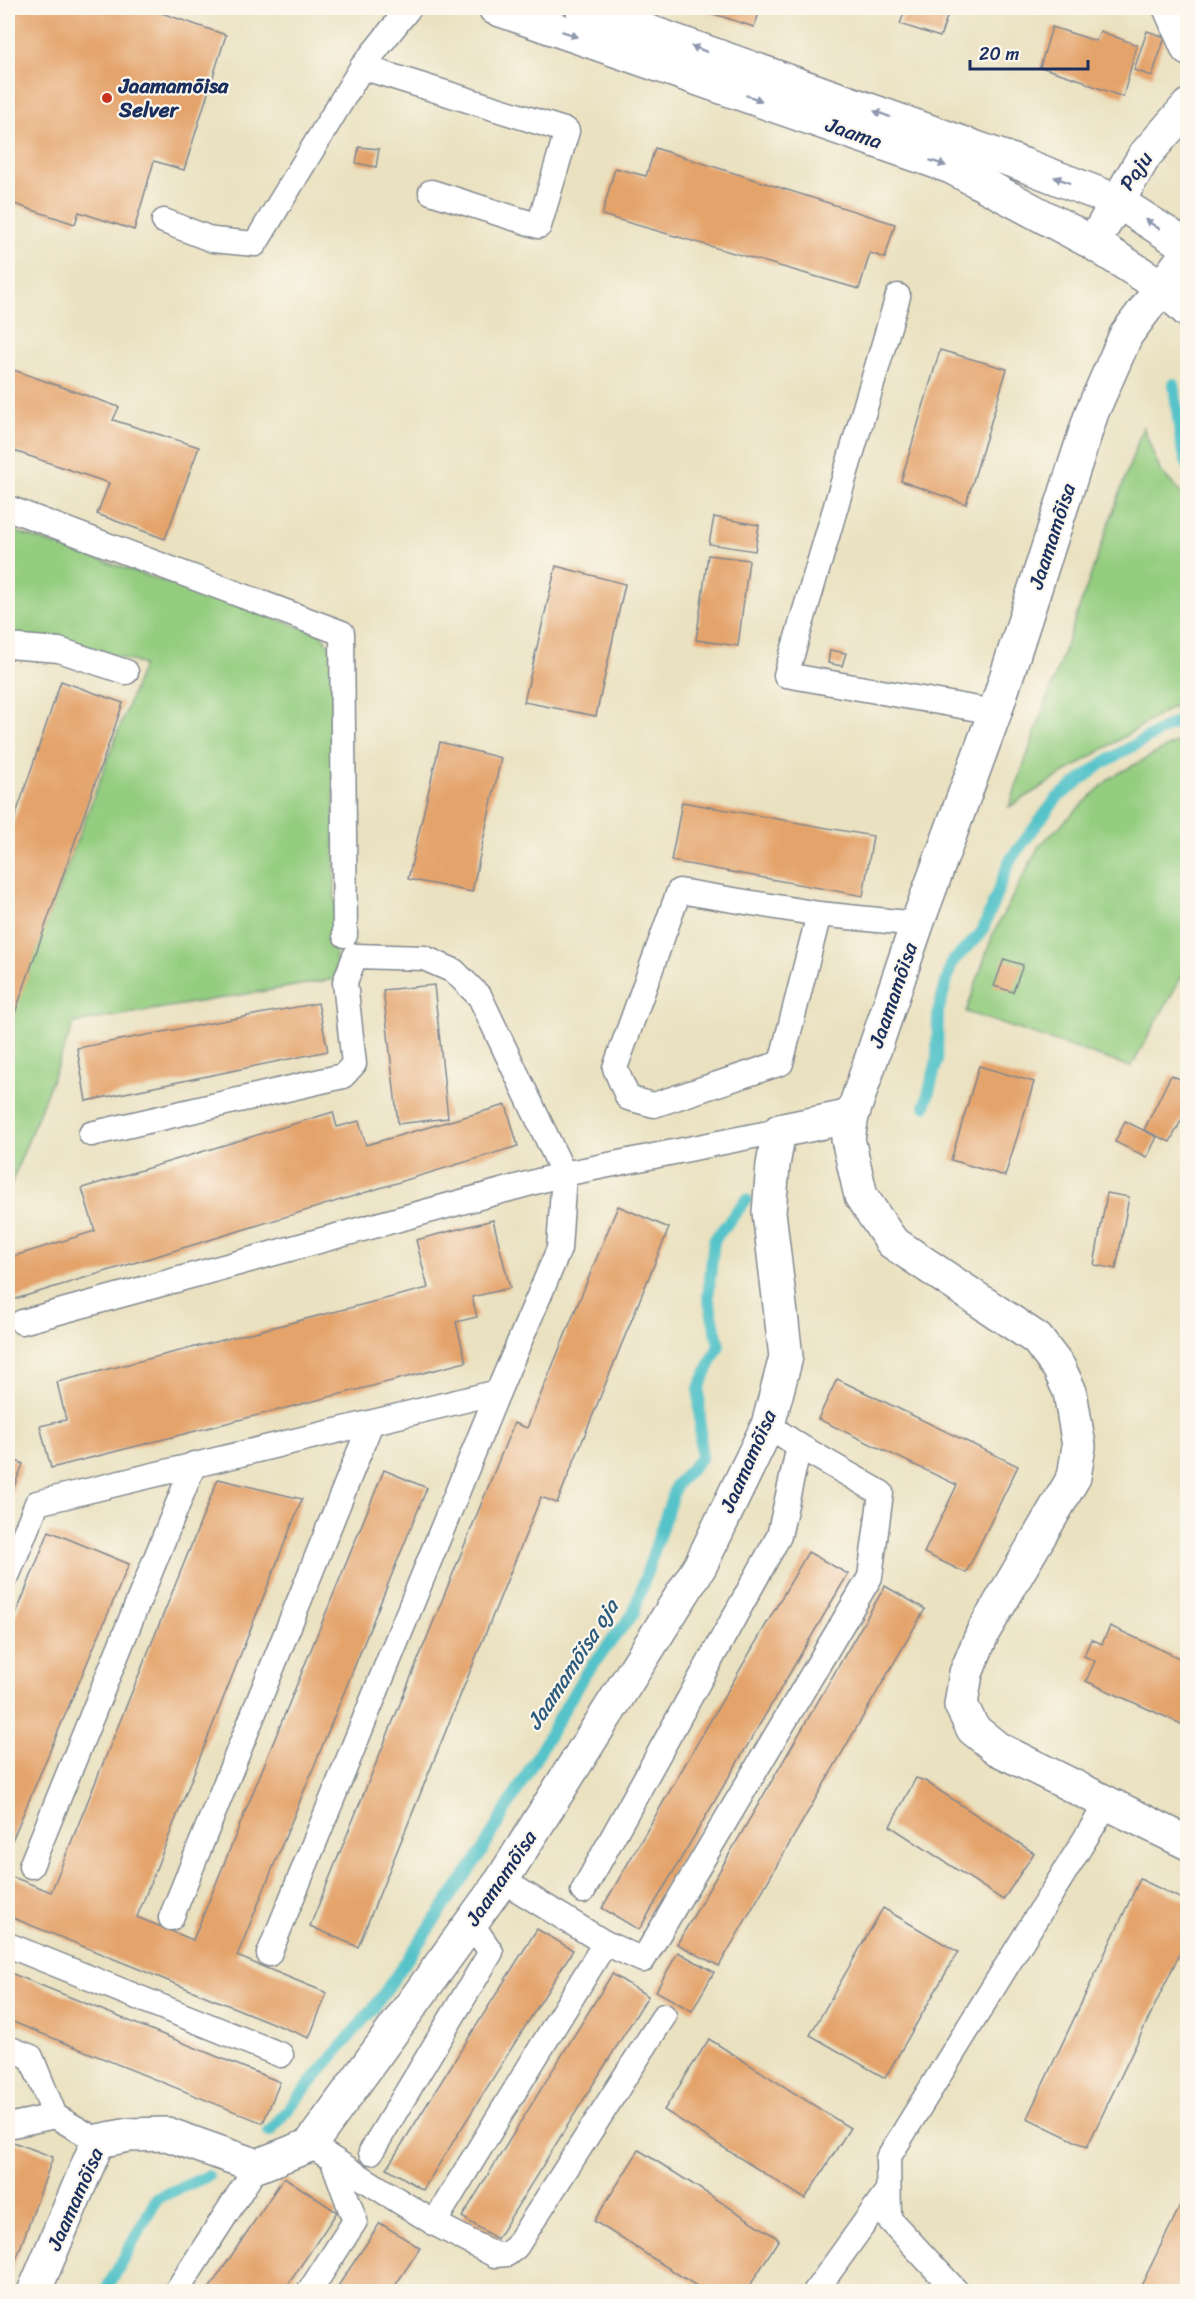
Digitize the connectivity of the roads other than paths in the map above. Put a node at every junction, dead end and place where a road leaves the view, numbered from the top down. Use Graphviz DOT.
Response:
graph roads {
  1 [pos="409,8"];
  2 [pos="495,8"];
  3 [pos="582,8"];
  4 [pos="1170,8"];
  5 [pos="1188,49"];
  6 [pos="363,67"];
  7 [pos="1188,106"];
  8 [pos="430,192"];
  9 [pos="1117,201"];
  10 [pos="164,221"];
  11 [pos="1093,243"];
  12 [pos="1188,247"];
  13 [pos="1188,252"];
  14 [pos="1162,286"];
  15 [pos="898,296"];
  16 [pos="1188,311"];
  17 [pos="8,508"];
  18 [pos="8,646"];
  19 [pos="126,672"];
  20 [pos="995,712"];
  21 [pos="819,914"];
  22 [pos="917,924"];
  23 [pos="345,935"];
  24 [pos="852,1116"];
  25 [pos="779,1131"];
  26 [pos="91,1134"];
  27 [pos="564,1174"];
  28 [pos="22,1322"];
  29 [pos="498,1392"];
  30 [pos="371,1423"];
  31 [pos="768,1425"];
  32 [pos="800,1446"];
  33 [pos="194,1464"];
  34 [pos="8,1574"];
  35 [pos="1106,1804"];
  36 [pos="1188,1843"];
  37 [pos="31,1866"];
  38 [pos="502,1880"];
  39 [pos="583,1891"];
  40 [pos="171,1918"];
  41 [pos="471,1923"];
  42 [pos="605,1943"];
  43 [pos="8,1945"];
  44 [pos="269,1954"];
  45 [pos="663,2016"];
  46 [pos="8,2048"];
  47 [pos="281,2055"];
  48 [pos="55,2116"];
  49 [pos="8,2126"];
  50 [pos="98,2141"];
  51 [pos="371,2152"];
  52 [pos="322,2153"];
  53 [pos="257,2166"];
  54 [pos="888,2190"];
  55 [pos="434,2223"];
  56 [pos="34,2292"];
  57 [pos="176,2292"];
  58 [pos="309,2292"];
  59 [pos="815,2292"];
  60 [pos="957,2292"];
  1 -- 6 [label="lane"];
  2 -- 11 [label="street, Jaama, one-way"];
  9 -- 3 [label="street, Jaama, one-way"];
  4 -- 5 [label="street"];
  6 -- 8 [label="lane"];
  6 -- 10 [label="lane"];
  7 -- 9 [label="street, Paju"];
  9 -- 11 [label="street, Paju"];
  12 -- 9 [label="street, Jaama, one-way"];
  11 -- 14 [label="street, Jaama"];
  13 -- 14 [label="street, Jaamamõisa"];
  14 -- 16 [label="street, Jaama"];
  14 -- 20 [label="street, Jaamamõisa"];
  15 -- 20 [label="lane"];
  17 -- 23 [label="lane"];
  18 -- 19 [label="lane"];
  20 -- 22 [label="street, Jaamamõisa"];
  21 -- 21 [label="lane"];
  21 -- 22 [label="lane"];
  22 -- 24 [label="street, Jaamamõisa"];
  24 -- 25 [label="street"];
  24 -- 35 [label="street, Jaamamõisa"];
  25 -- 27 [label="lane"];
  25 -- 31 [label="street, Jaamamõisa"];
  26 -- 27 [label="lane"];
  27 -- 28 [label="lane"];
  27 -- 29 [label="lane"];
  29 -- 30 [label="lane"];
  29 -- 44 [label="lane"];
  30 -- 33 [label="lane"];
  30 -- 40 [label="lane"];
  31 -- 32 [label="lane"];
  31 -- 38 [label="street, Jaamamõisa"];
  32 -- 39 [label="lane"];
  32 -- 42 [label="lane"];
  33 -- 34 [label="lane"];
  33 -- 37 [label="lane"];
  35 -- 36 [label="street, Jaamamõisa"];
  35 -- 54 [label="lane"];
  38 -- 41 [label="street, Jaamamõisa"];
  38 -- 42 [label="lane"];
  41 -- 51 [label="lane"];
  41 -- 52 [label="street, Jaamamõisa"];
  42 -- 55 [label="lane"];
  43 -- 47 [label="lane"];
  45 -- 55 [label="lane"];
  46 -- 48 [label="lane"];
  48 -- 49 [label="lane"];
  48 -- 50 [label="lane"];
  50 -- 53 [label="street, Jaamamõisa"];
  50 -- 56 [label="street, Jaamamõisa"];
  52 -- 53 [label="street"];
  52 -- 55 [label="lane"];
  52 -- 58 [label="lane"];
  53 -- 57 [label="lane"];
  54 -- 59 [label="lane"];
  54 -- 60 [label="lane"];
}
